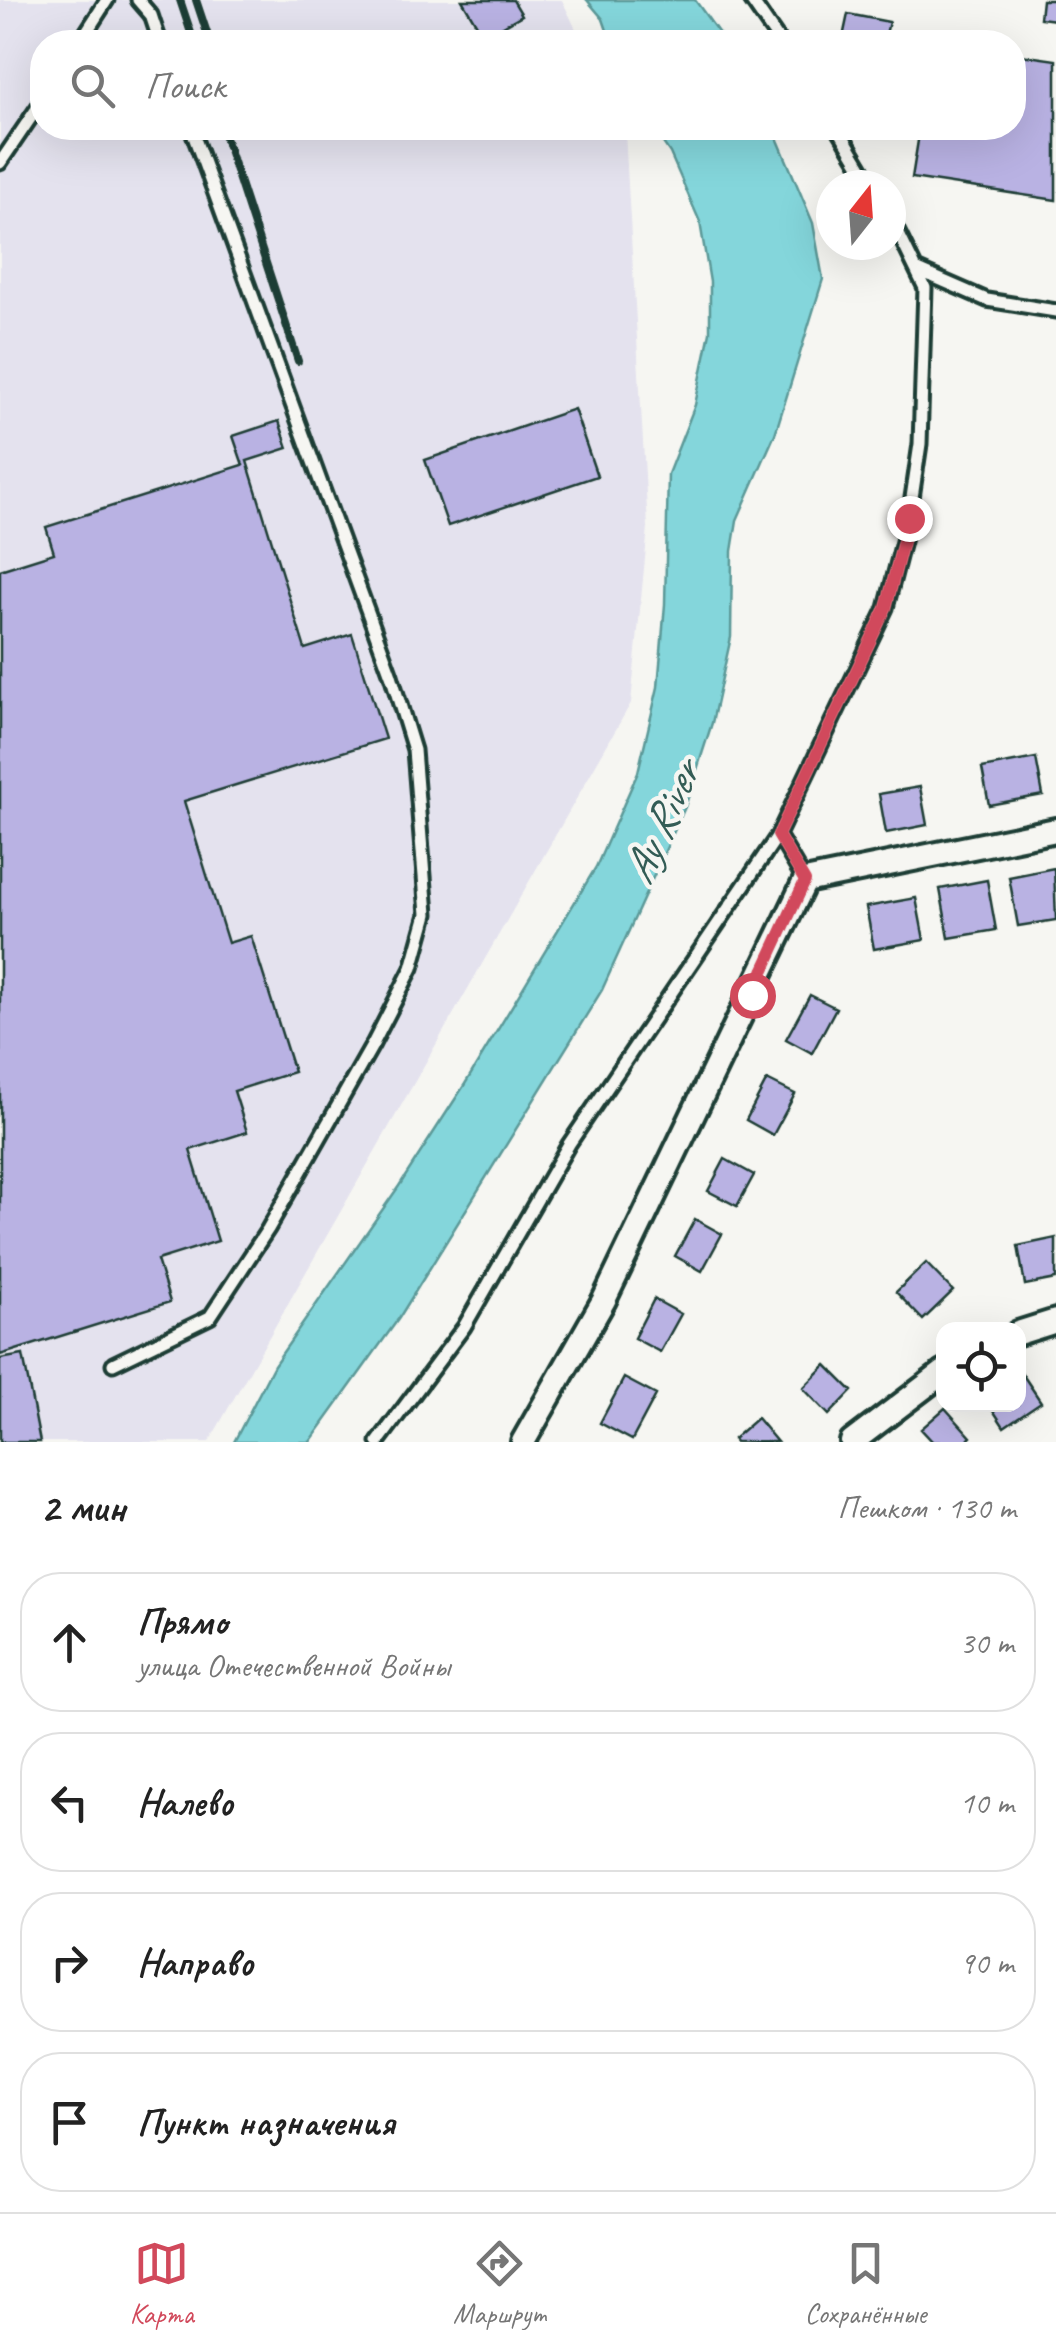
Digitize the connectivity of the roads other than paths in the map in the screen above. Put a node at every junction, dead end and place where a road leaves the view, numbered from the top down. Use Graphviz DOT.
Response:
graph roads {
  1 [pos="107,0"];
  2 [pos="138,0"];
  3 [pos="750,0"];
  4 [pos="88,30"];
  5 [pos="156,30"];
  6 [pos="771,30"];
  7 [pos="30,119"];
  8 [pos="195,140"];
  9 [pos="845,140"];
  10 [pos="0,163"];
  11 [pos="863,170"];
  12 [pos="906,249"];
  13 [pos="916,269"];
  14 [pos="1056,310"];
  15 [pos="1056,830"];
  16 [pos="778,835"];
  17 [pos="805,881"];
  18 [pos="1056,1321"];
  19 [pos="1026,1330"];
  20 [pos="113,1364"];
  21 [pos="936,1378"];
  22 [pos="378,1442"];
  23 [pos="522,1442"];
  24 [pos="852,1442"];
  1 -- 4 [label="lane"];
  2 -- 5 [label="lane"];
  3 -- 6 [label="lane"];
  7 -- 10 [label="lane"];
  8 -- 20 [label="lane"];
  9 -- 11 [label="lane"];
  12 -- 13 [label="lane"];
  13 -- 14 [label="lane"];
  13 -- 16 [label="lane"];
  15 -- 17 [label="street"];
  16 -- 17 [label="lane"];
  16 -- 22 [label="lane"];
  17 -- 23 [label="street"];
  18 -- 19 [label="street"];
  21 -- 24 [label="street"];
}
